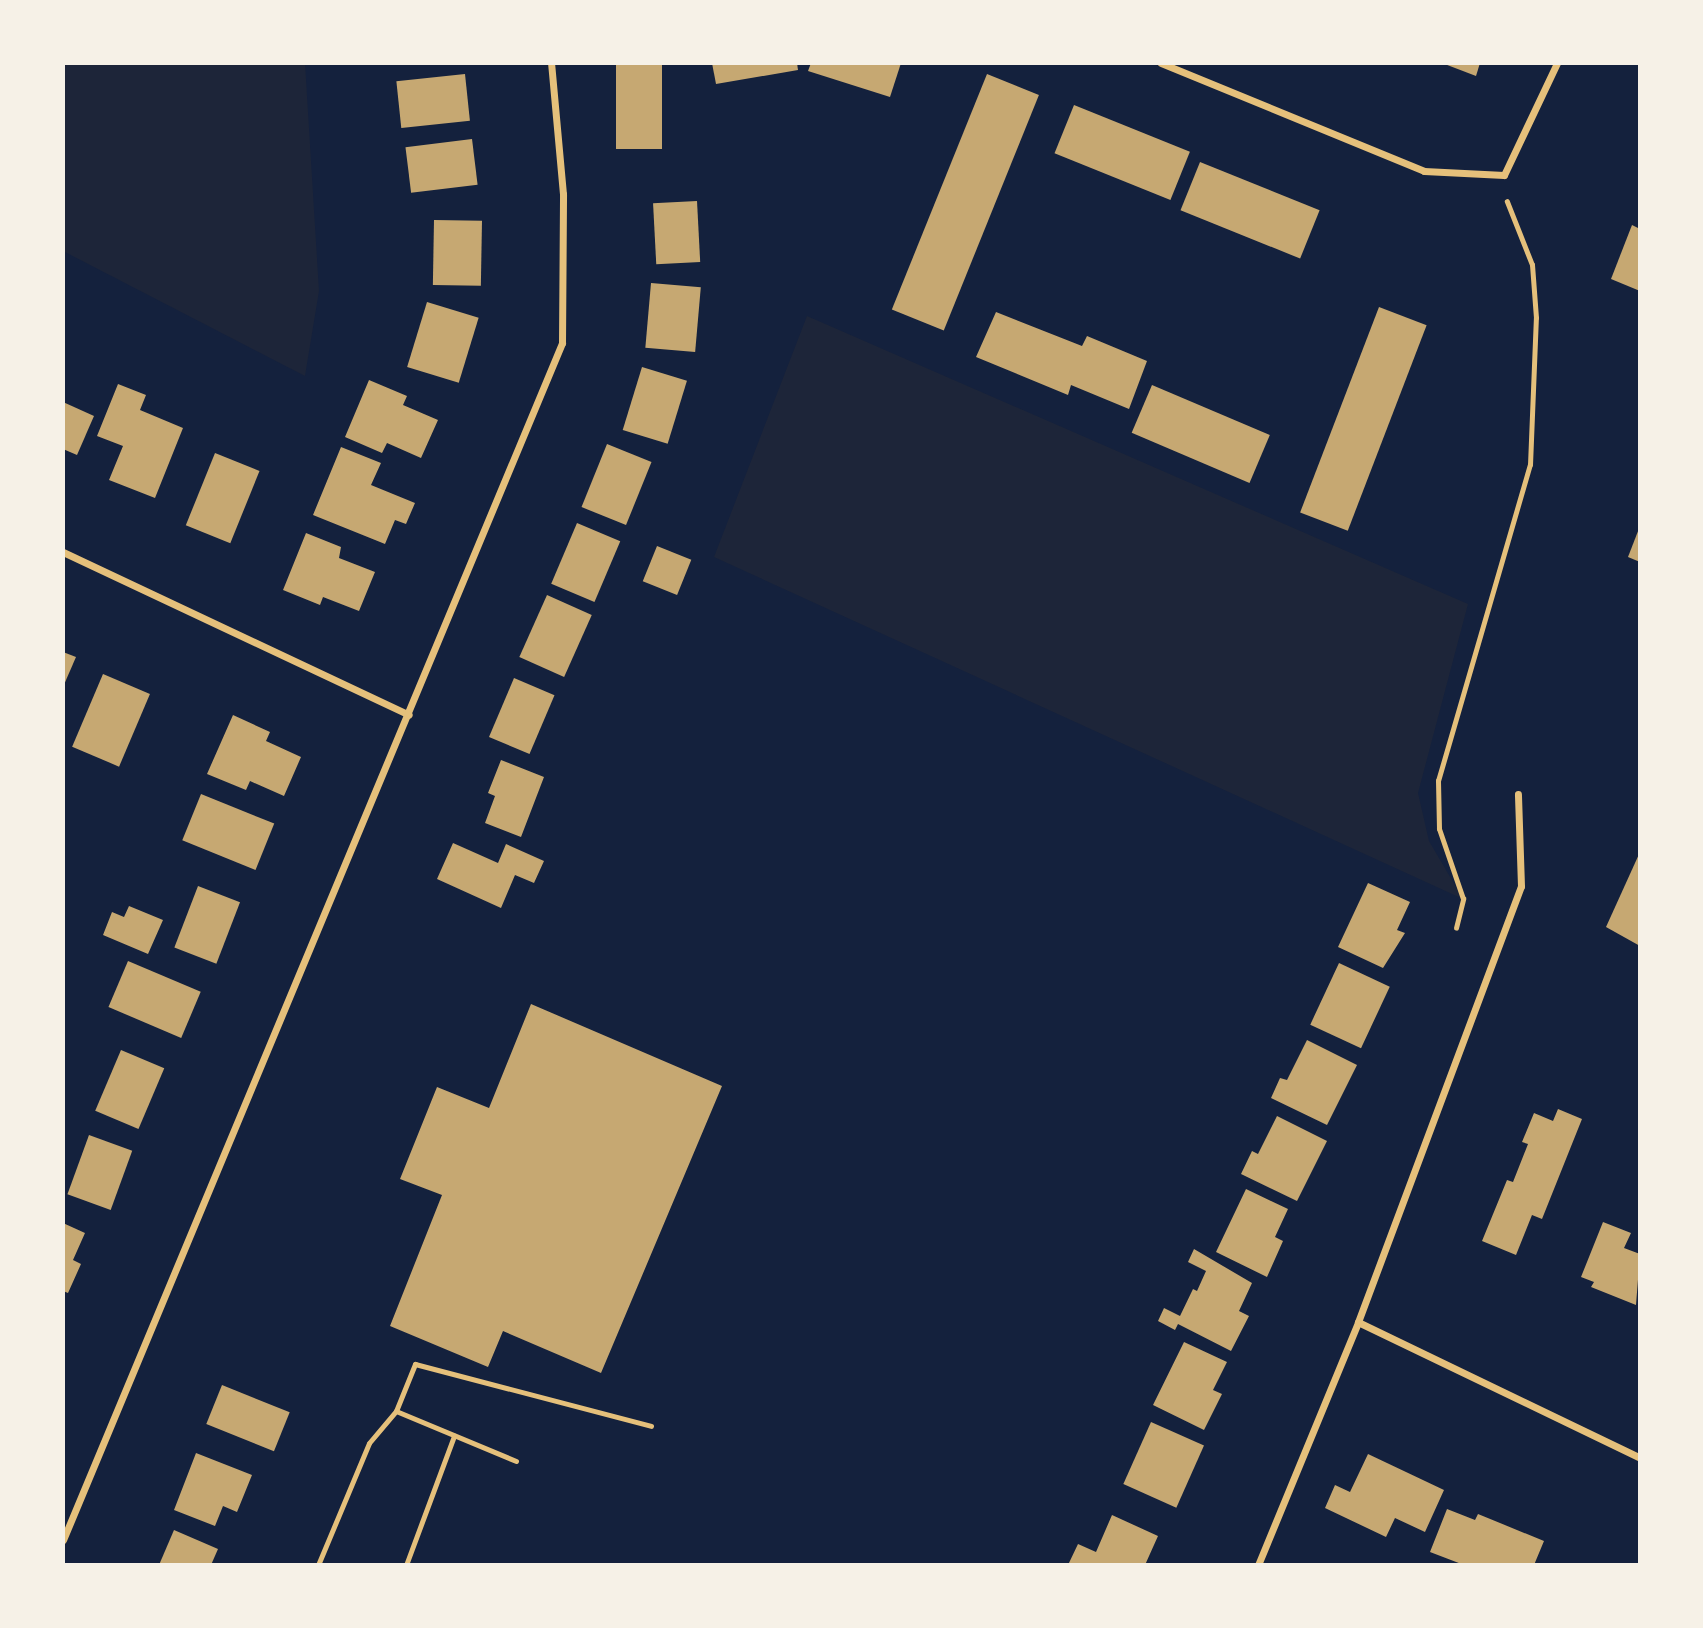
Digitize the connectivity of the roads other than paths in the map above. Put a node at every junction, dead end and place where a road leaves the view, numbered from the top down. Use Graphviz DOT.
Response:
graph roads {
  1 [pos="551,63"];
  2 [pos="1161,63"];
  3 [pos="1558,63"];
  4 [pos="63,552"];
  5 [pos="409,715"];
  6 [pos="1518,794"];
  7 [pos="1358,1322"];
  8 [pos="396,1411"];
  9 [pos="651,1426"];
  10 [pos="454,1436"];
  11 [pos="1640,1458"];
  12 [pos="516,1461"];
  13 [pos="63,1540"];
  14 [pos="318,1565"];
  15 [pos="406,1565"];
  16 [pos="1258,1565"];
  1 -- 5 [label="street"];
  2 -- 3 [label="street"];
  4 -- 5 [label="street"];
  5 -- 13 [label="street"];
  6 -- 7 [label="street"];
  7 -- 11 [label="street"];
  7 -- 16 [label="street"];
  8 -- 9 [label="lane"];
  8 -- 10 [label="lane"];
  8 -- 14 [label="lane"];
  10 -- 12 [label="lane"];
  10 -- 15 [label="lane"];
}
